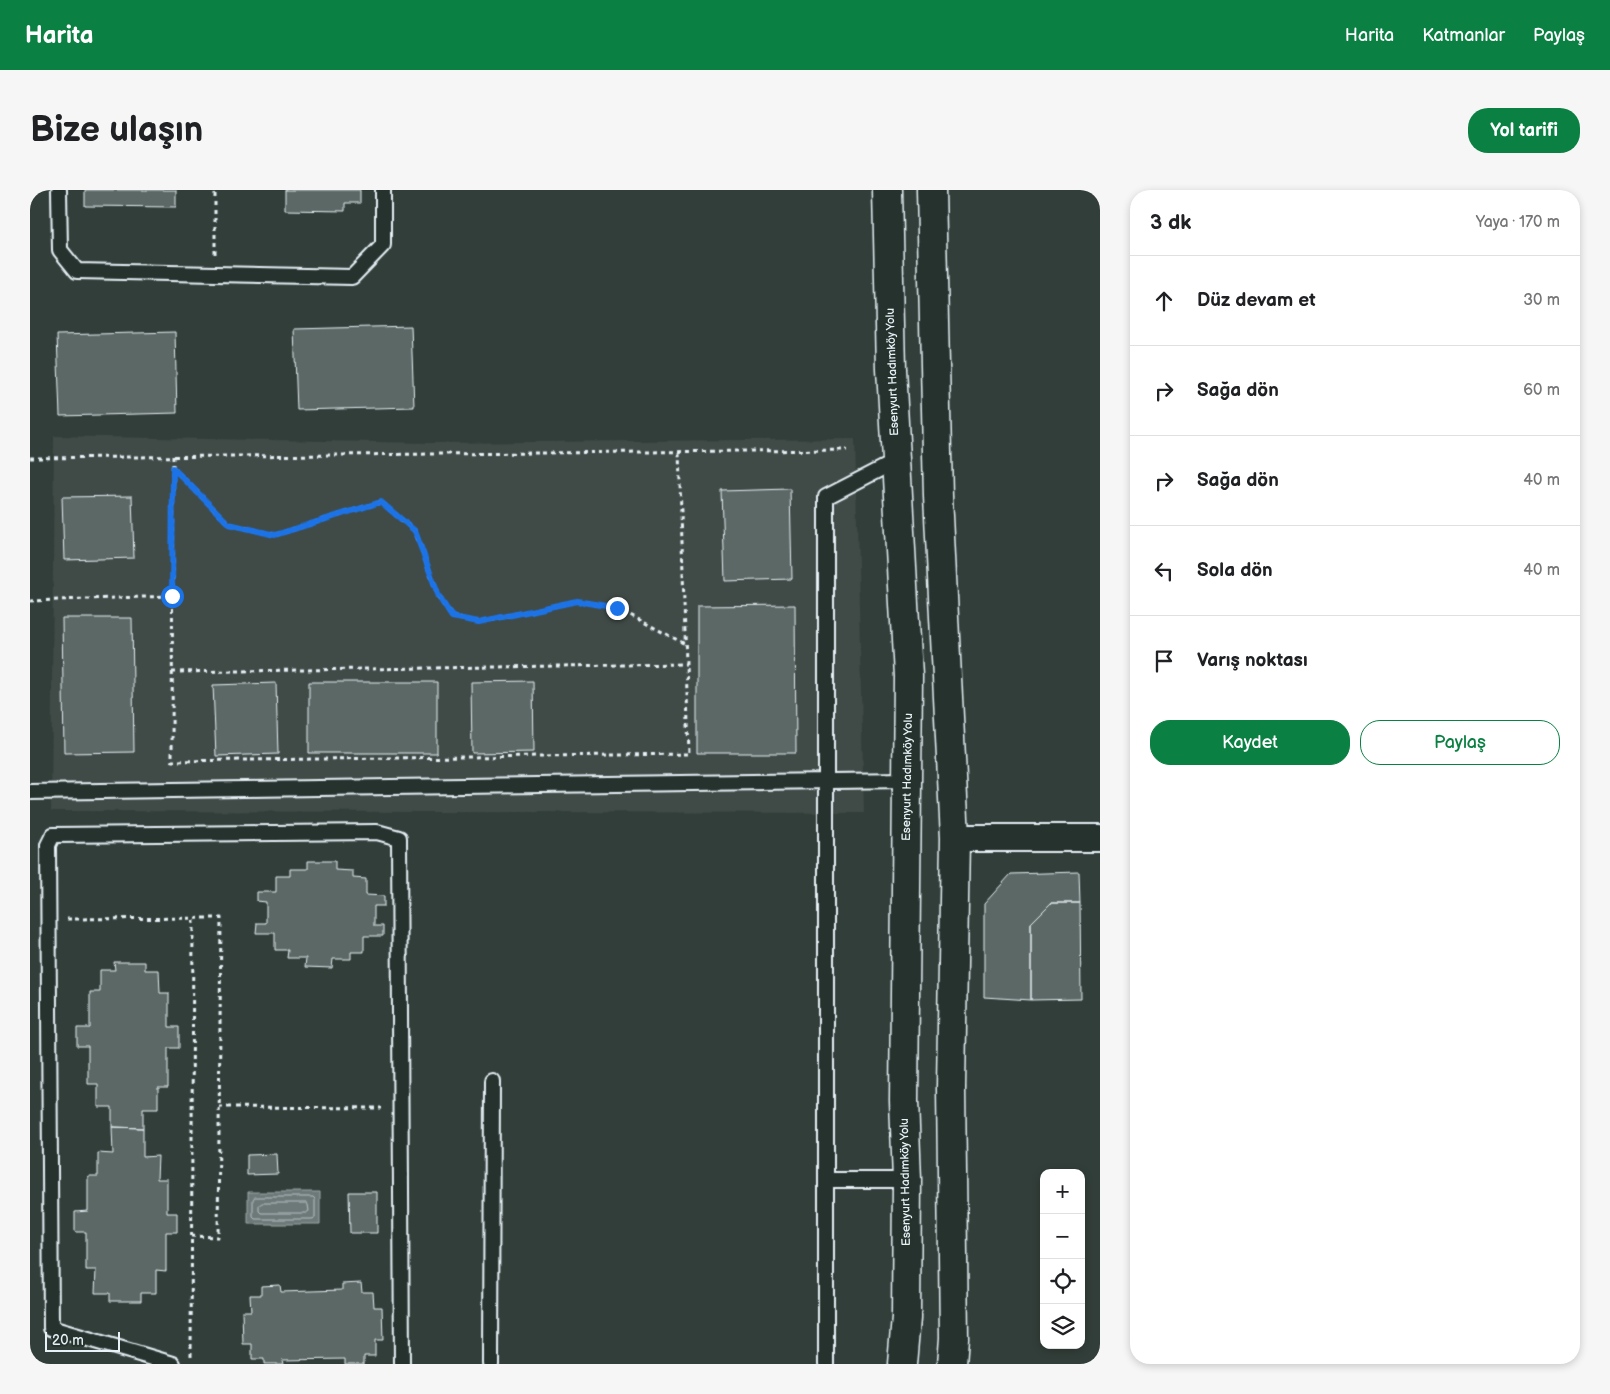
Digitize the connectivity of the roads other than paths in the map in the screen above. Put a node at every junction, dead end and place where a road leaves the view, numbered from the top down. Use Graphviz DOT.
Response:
graph roads {
  1 [pos="59,190"];
  2 [pos="383,190"];
  3 [pos="887,190"];
  4 [pos="931,190"];
  5 [pos="896,461"];
  6 [pos="907,780"];
  7 [pos="826,781"];
  8 [pos="30,792"];
  9 [pos="955,838"];
  10 [pos="1100,838"];
  11 [pos="492,1082"];
  12 [pos="826,1180"];
  13 [pos="907,1180"];
  14 [pos="174,1364"];
  15 [pos="402,1364"];
  16 [pos="491,1364"];
  17 [pos="826,1364"];
  18 [pos="902,1364"];
  19 [pos="952,1364"];
  1 -- 2 [label="lane"];
  3 -- 5 [label="main road, Esenyurt Hadımköy Yolu"];
  4 -- 9 [label="main road"];
  5 -- 6 [label="main road, Esenyurt Hadımköy Yolu"];
  5 -- 7 [label="lane"];
  6 -- 7 [label="lane"];
  6 -- 13 [label="main road, Esenyurt Hadımköy Yolu"];
  7 -- 8 [label="lane"];
  7 -- 12 [label="lane"];
  9 -- 10 [label="street"];
  9 -- 19 [label="main road"];
  11 -- 16 [label="lane"];
  12 -- 13 [label="lane"];
  12 -- 17 [label="lane"];
  13 -- 18 [label="main road, Esenyurt Hadımköy Yolu"];
  14 -- 15 [label="lane"];
}
